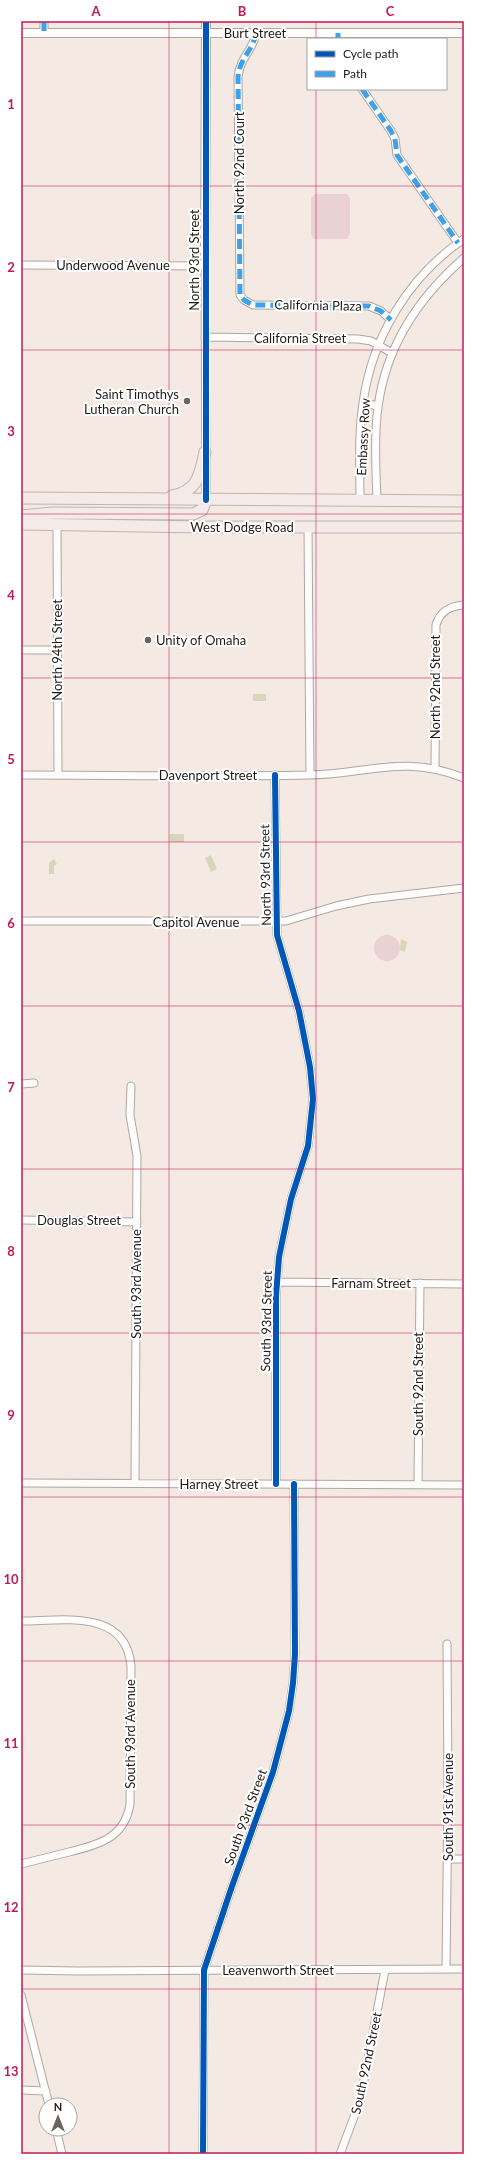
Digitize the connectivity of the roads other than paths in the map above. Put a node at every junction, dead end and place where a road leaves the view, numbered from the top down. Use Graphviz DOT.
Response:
graph roads {
  1 [pos="44,21"];
  2 [pos="206,21"];
  3 [pos="21,33"];
  4 [pos="44,33"];
  5 [pos="206,33"];
  6 [pos="256,33"];
  7 [pos="464,33"];
  8 [pos="338,36"];
  9 [pos="363,90"];
  10 [pos="464,239"];
  11 [pos="458,243"];
  12 [pos="464,258"];
  13 [pos="21,265"];
  14 [pos="205,266"];
  15 [pos="242,298"];
  16 [pos="391,320"];
  17 [pos="205,337"];
  18 [pos="379,345"];
  19 [pos="392,353"];
  20 [pos="363,403"];
  21 [pos="378,406"];
  22 [pos="205,452"];
  23 [pos="21,498"];
  24 [pos="150,500"];
  25 [pos="206,500"];
  26 [pos="360,501"];
  27 [pos="377,501"];
  28 [pos="464,501"];
  29 [pos="21,516"];
  30 [pos="21,524"];
  31 [pos="58,525"];
  32 [pos="308,527"];
  33 [pos="464,527"];
  34 [pos="464,605"];
  35 [pos="21,650"];
  36 [pos="57,650"];
  37 [pos="435,769"];
  38 [pos="21,775"];
  39 [pos="58,775"];
  40 [pos="275,775"];
  41 [pos="310,775"];
  42 [pos="464,778"];
  43 [pos="464,888"];
  44 [pos="21,922"];
  45 [pos="276,922"];
  46 [pos="310,1067"];
  47 [pos="34,1083"];
  48 [pos="21,1084"];
  49 [pos="131,1086"];
  50 [pos="21,1220"];
  51 [pos="137,1222"];
  52 [pos="277,1282"];
  53 [pos="420,1283"];
  54 [pos="464,1284"];
  55 [pos="21,1483"];
  56 [pos="135,1483"];
  57 [pos="276,1484"];
  58 [pos="294,1484"];
  59 [pos="418,1484"];
  60 [pos="464,1485"];
  61 [pos="21,1621"];
  62 [pos="447,1644"];
  63 [pos="448,1859"];
  64 [pos="464,1859"];
  65 [pos="21,1864"];
  66 [pos="446,1969"];
  67 [pos="464,1969"];
  68 [pos="21,1970"];
  69 [pos="204,1970"];
  70 [pos="385,1970"];
  71 [pos="21,1995"];
  72 [pos="21,2090"];
  73 [pos="46,2091"];
  74 [pos="48,2097"];
  75 [pos="58,2137"];
  76 [pos="62,2154"];
  77 [pos="203,2154"];
  78 [pos="340,2154"];
  1 -- 4 [label="street"];
  2 -- 5 [label="street, North 93rd Street"];
  3 -- 4 [label="street, Burt Street"];
  4 -- 5 [label="street, Burt Street"];
  5 -- 6 [label="street, Burt Street"];
  5 -- 14 [label="street, North 93rd Street"];
  6 -- 8 [label="street, Burt Street"];
  6 -- 15 [label="street, North 92nd Court"];
  7 -- 8 [label="street, Burt Street"];
  9 -- 11 [label="street"];
  10 -- 11 [label="street, Embassy Row"];
  11 -- 16 [label="street, Embassy Row"];
  12 -- 19 [label="street, Embassy Row"];
  13 -- 14 [label="street, Underwood Avenue"];
  14 -- 17 [label="street, North 93rd Street"];
  15 -- 16 [label="street, California Plaza"];
  16 -- 18 [label="street, Embassy Row"];
  17 -- 18 [label="street, California Street"];
  17 -- 22 [label="street, North 93rd Street"];
  18 -- 19 [label="street, California Street"];
  18 -- 20 [label="street, Embassy Row"];
  19 -- 21 [label="street, Embassy Row"];
  20 -- 21 [label="street"];
  20 -- 26 [label="street, Embassy Row"];
  21 -- 27 [label="street, Embassy Row"];
  22 -- 24 [label="highway"];
  22 -- 25 [label="street, North 93rd Street"];
  23 -- 24 [label="highway, West Dodge Road"];
  24 -- 25 [label="highway, West Dodge Road"];
  25 -- 26 [label="highway, West Dodge Road"];
  25 -- 29 [label="highway"];
  26 -- 27 [label="highway, West Dodge Road"];
  27 -- 28 [label="highway, West Dodge Road"];
  30 -- 31 [label="highway, West Dodge Road"];
  31 -- 32 [label="highway, West Dodge Road"];
  31 -- 36 [label="street, North 94th Street"];
  32 -- 33 [label="highway, West Dodge Road"];
  32 -- 41 [label="street"];
  34 -- 37 [label="street, North 92nd Street"];
  35 -- 36 [label="street"];
  36 -- 39 [label="street, North 94th Street"];
  37 -- 41 [label="street, Davenport Street"];
  37 -- 42 [label="street, Davenport Street"];
  38 -- 39 [label="street, Davenport Street"];
  39 -- 40 [label="street, Davenport Street"];
  40 -- 41 [label="street, Davenport Street"];
  40 -- 45 [label="street, North 93rd Street"];
  43 -- 45 [label="street, Capitol Avenue"];
  44 -- 45 [label="street, Capitol Avenue"];
  45 -- 46 [label="street, North 93rd Street"];
  46 -- 52 [label="street, South 93rd Street"];
  47 -- 48 [label="street"];
  49 -- 51 [label="street, South 93rd Avenue"];
  50 -- 51 [label="street, Douglas Street"];
  51 -- 56 [label="street, South 93rd Avenue"];
  52 -- 53 [label="street, Farnam Street"];
  52 -- 57 [label="street, South 93rd Street"];
  53 -- 54 [label="street, Farnam Street"];
  53 -- 59 [label="street, South 92nd Street"];
  55 -- 56 [label="street, Harney Street"];
  56 -- 57 [label="street, Harney Street"];
  57 -- 58 [label="street, Harney Street"];
  58 -- 59 [label="street, Harney Street"];
  58 -- 69 [label="street, South 93rd Street"];
  59 -- 60 [label="street, Harney Street"];
  61 -- 65 [label="street, South 93rd Avenue"];
  62 -- 63 [label="street, South 91st Avenue"];
  63 -- 64 [label="street"];
  63 -- 66 [label="street, South 91st Avenue"];
  66 -- 67 [label="street, Leavenworth Street"];
  66 -- 70 [label="street, Leavenworth Street"];
  68 -- 69 [label="street, Leavenworth Street"];
  69 -- 70 [label="street, Leavenworth Street"];
  69 -- 77 [label="street, South 93rd Street"];
  70 -- 78 [label="street, South 92nd Street"];
  71 -- 73 [label="street"];
  72 -- 73 [label="street"];
  73 -- 74 [label="street"];
  75 -- 76 [label="street"];
}
